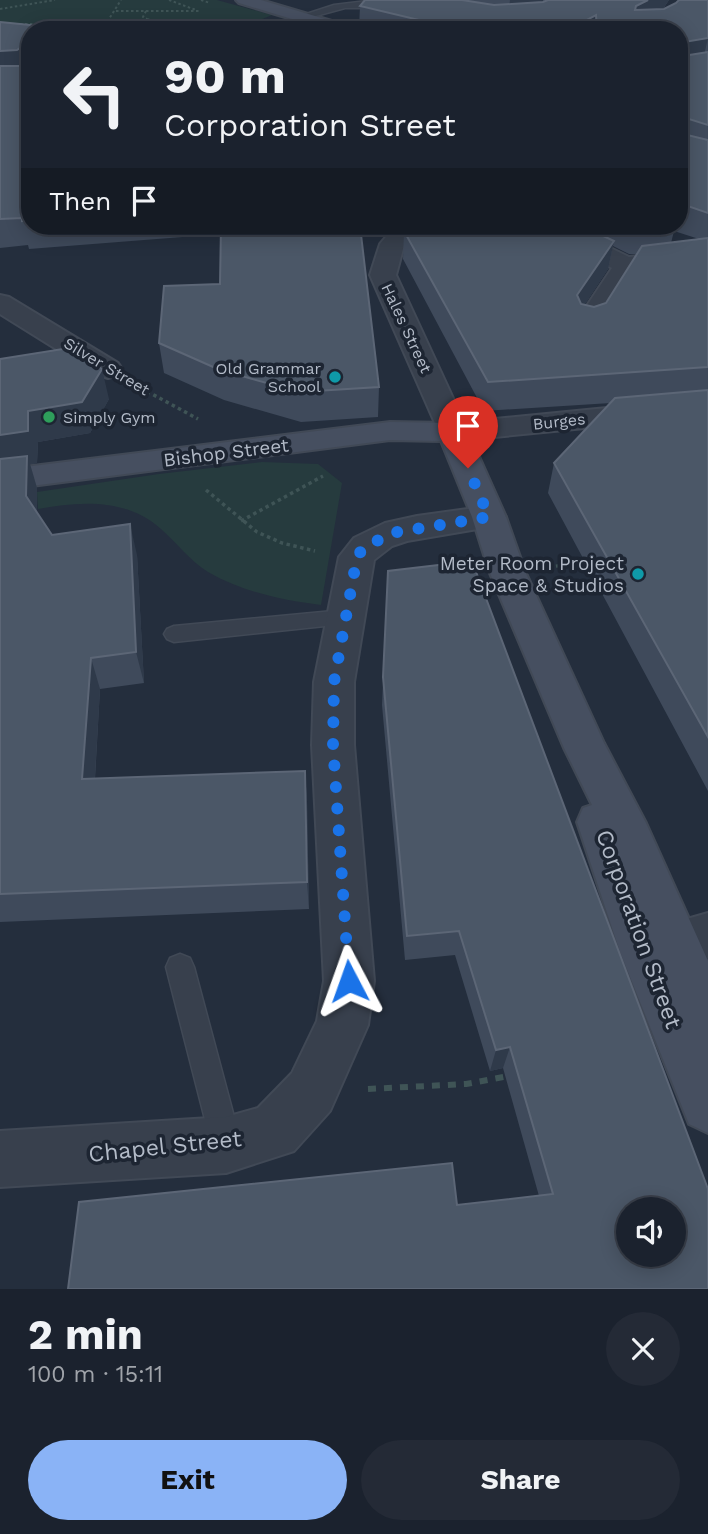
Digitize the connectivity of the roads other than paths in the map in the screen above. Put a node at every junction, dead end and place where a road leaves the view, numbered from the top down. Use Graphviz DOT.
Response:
graph roads {
  1 [pos="244,0"];
  2 [pos="335,0"];
  3 [pos="370,1"];
  4 [pos="398,7"];
  5 [pos="326,8"];
  6 [pos="301,17"];
  7 [pos="315,21"];
  8 [pos="400,235"];
  9 [pos="582,235"];
  10 [pos="668,239"];
  11 [pos="707,253"];
  12 [pos="626,265"];
  13 [pos="0,303"];
  14 [pos="588,325"];
  15 [pos="108,369"];
  16 [pos="708,407"];
  17 [pos="453,432"];
  18 [pos="0,480"];
  19 [pos="489,517"];
  20 [pos="344,617"];
  21 [pos="174,634"];
  22 [pos="584,748"];
  23 [pos="692,940"];
  24 [pos="180,967"];
  25 [pos="708,1020"];
  26 [pos="708,1105"];
  27 [pos="226,1145"];
  28 [pos="0,1159"];
  1 -- 6 [label="street"];
  2 -- 5 [label="lane"];
  3 -- 4 [label="lane"];
  3 -- 5 [label="lane"];
  5 -- 6 [label="lane"];
  6 -- 7 [label="street"];
  8 -- 17 [label="street, Hales Street"];
  9 -- 12 [label="street"];
  10 -- 11 [label="street"];
  11 -- 12 [label="street"];
  12 -- 14 [label="street"];
  13 -- 15 [label="street, Silver Street"];
  16 -- 17 [label="street, Burges"];
  17 -- 18 [label="street, Bishop Street"];
  17 -- 19 [label="street, Corporation Street"];
  19 -- 20 [label="street, Chapel Street"];
  19 -- 22 [label="street, Corporation Street"];
  20 -- 21 [label="lane"];
  20 -- 27 [label="street, Chapel Street"];
  22 -- 23 [label="street, Corporation Street"];
  22 -- 26 [label="street, Corporation Street"];
  23 -- 25 [label="street, Corporation Street"];
  24 -- 27 [label="lane"];
  27 -- 28 [label="street, Chapel Street"];
}
